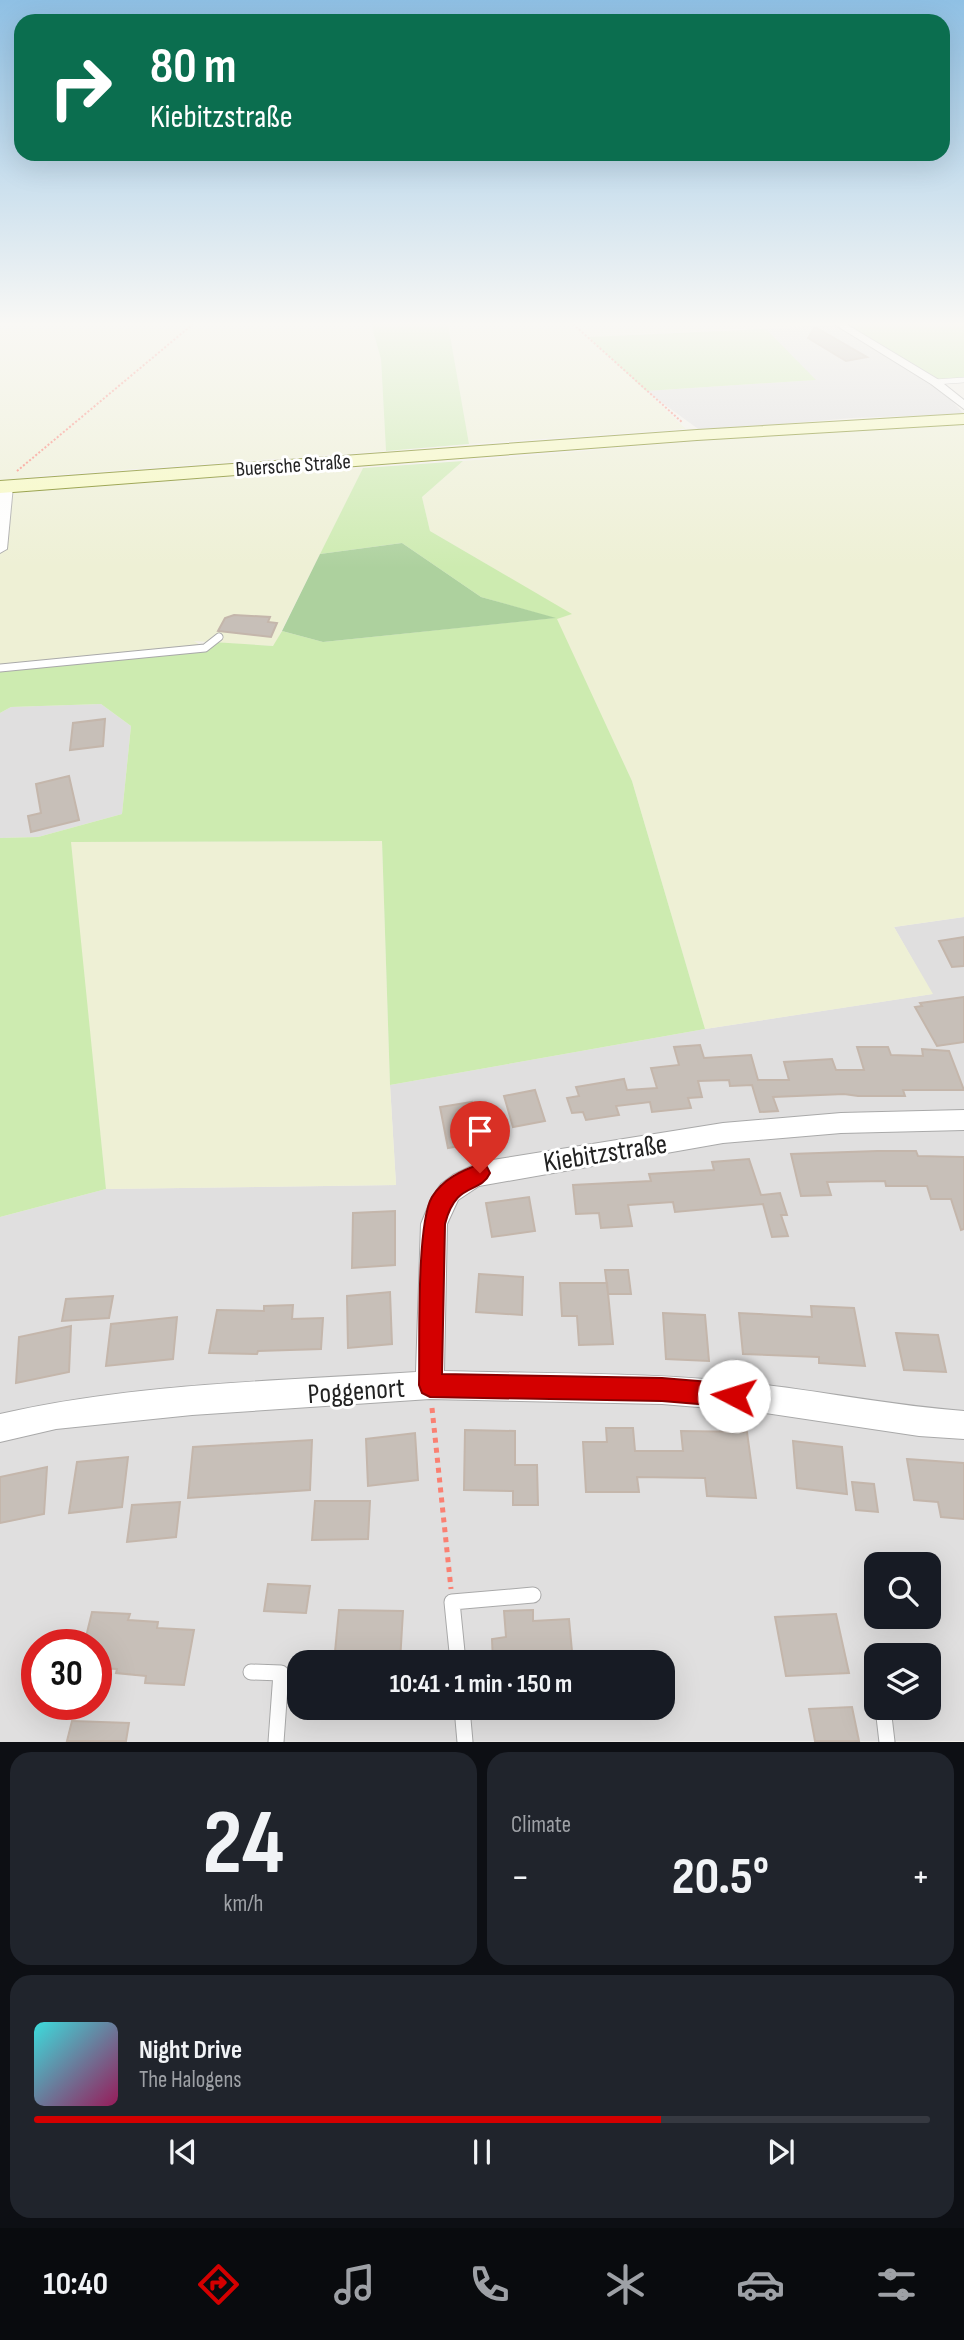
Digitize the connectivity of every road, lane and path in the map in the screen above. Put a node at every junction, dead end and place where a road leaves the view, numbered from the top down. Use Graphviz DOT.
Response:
graph roads {
  1 [pos="97,405"];
  2 [pos="664,405"];
  3 [pos="964,419"];
  4 [pos="697,435"];
  5 [pos="7,482"];
  6 [pos="0,548"];
  7 [pos="219,637"];
  8 [pos="0,668"];
  9 [pos="964,1120"];
  10 [pos="430,1385"];
  11 [pos="964,1424"];
  12 [pos="0,1428"];
  13 [pos="533,1595"];
  14 [pos="452,1602"];
  15 [pos="457,1650"];
  16 [pos="251,1672"];
  17 [pos="463,1720"];
  18 [pos="884,1720"];
  19 [pos="276,1741"];
  20 [pos="464,1741"];
  21 [pos="887,1741"];
  1 -- 5 [label="path"];
  2 -- 4 [label="path"];
  3 -- 4 [label="main road, Buersche Straße"];
  4 -- 5 [label="main road, Buersche Straße"];
  5 -- 6 [label="street"];
  7 -- 8 [label="lane"];
  9 -- 10 [label="street, Kiebitzstraße"];
  10 -- 11 [label="street, Poggenort"];
  10 -- 12 [label="street, Poggenort"];
  10 -- 14 [label="path"];
  13 -- 14 [label="lane"];
  14 -- 15 [label="lane"];
  16 -- 19 [label="lane"];
  17 -- 20 [label="lane"];
  18 -- 21 [label="lane"];
}
